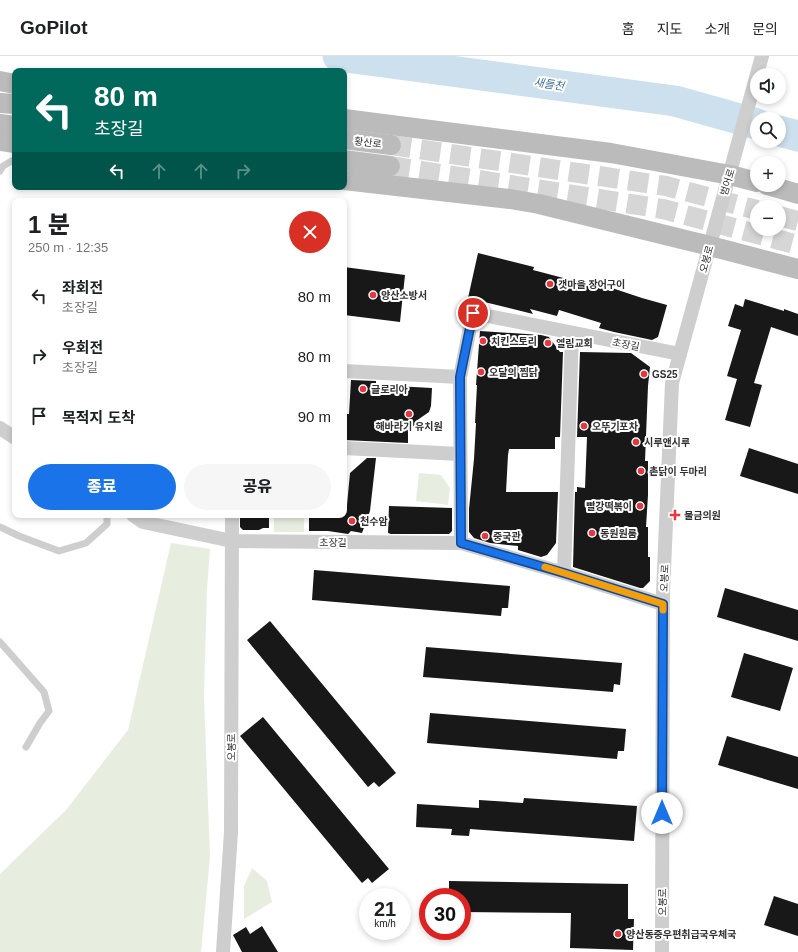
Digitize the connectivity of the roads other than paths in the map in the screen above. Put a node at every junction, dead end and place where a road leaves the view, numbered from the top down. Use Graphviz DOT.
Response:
graph roads {
  1 [pos="762,56"];
  2 [pos="0,81"];
  3 [pos="12,83"];
  4 [pos="0,103"];
  5 [pos="12,104"];
  6 [pos="347,120"];
  7 [pos="0,124"];
  8 [pos="12,126"];
  9 [pos="347,139"];
  10 [pos="0,141"];
  11 [pos="12,143"];
  12 [pos="391,145"];
  13 [pos="347,160"];
  14 [pos="12,161"];
  15 [pos="390,166"];
  16 [pos="0,171"];
  17 [pos="730,175"];
  18 [pos="347,180"];
  19 [pos="750,180"];
  20 [pos="786,191"];
  21 [pos="798,194"];
  22 [pos="718,211"];
  23 [pos="710,246"];
  24 [pos="798,269"];
  25 [pos="572,333"];
  26 [pos="680,354"];
  27 [pos="347,371"];
  28 [pos="460,377"];
  29 [pos="0,428"];
  30 [pos="12,436"];
  31 [pos="347,448"];
  32 [pos="460,454"];
  33 [pos="107,518"];
  34 [pos="137,518"];
  35 [pos="232,518"];
  36 [pos="0,527"];
  37 [pos="232,541"];
  38 [pos="461,543"];
  39 [pos="564,573"];
  40 [pos="663,604"];
  41 [pos="0,642"];
  42 [pos="26,747"];
  43 [pos="223,952"];
  44 [pos="662,952"];
  1 -- 17 [label="street, 범어로"];
  2 -- 3 [label="main road"];
  4 -- 5 [label="main road"];
  6 -- 17 [label="main road"];
  7 -- 8 [label="main road"];
  9 -- 12 [label="main road, 황산로"];
  10 -- 11 [label="main road"];
  13 -- 15 [label="main road"];
  14 -- 16 [label="lane"];
  17 -- 19 [label="main road"];
  17 -- 22 [label="street, 범어로"];
  18 -- 23 [label="main road"];
  20 -- 21 [label="main road"];
  22 -- 23 [label="street, 오봉로"];
  23 -- 24 [label="main road"];
  23 -- 26 [label="street, 오봉로"];
  25 -- 26 [label="street, 초장길"];
  25 -- 28 [label="street, 초장길"];
  25 -- 39 [label="street"];
  26 -- 40 [label="street, 오봉로"];
  27 -- 28 [label="street"];
  28 -- 32 [label="street, 초장길"];
  29 -- 30 [label="street"];
  31 -- 32 [label="street"];
  32 -- 38 [label="street, 초장길"];
  33 -- 36 [label="lane"];
  34 -- 37 [label="street, 초장길"];
  35 -- 37 [label="street"];
  37 -- 38 [label="street, 초장길"];
  37 -- 43 [label="street, 오봉로"];
  38 -- 39 [label="street, 초장길"];
  39 -- 40 [label="street, 초장길"];
  40 -- 44 [label="street, 오봉로"];
  41 -- 42 [label="lane"];
}
